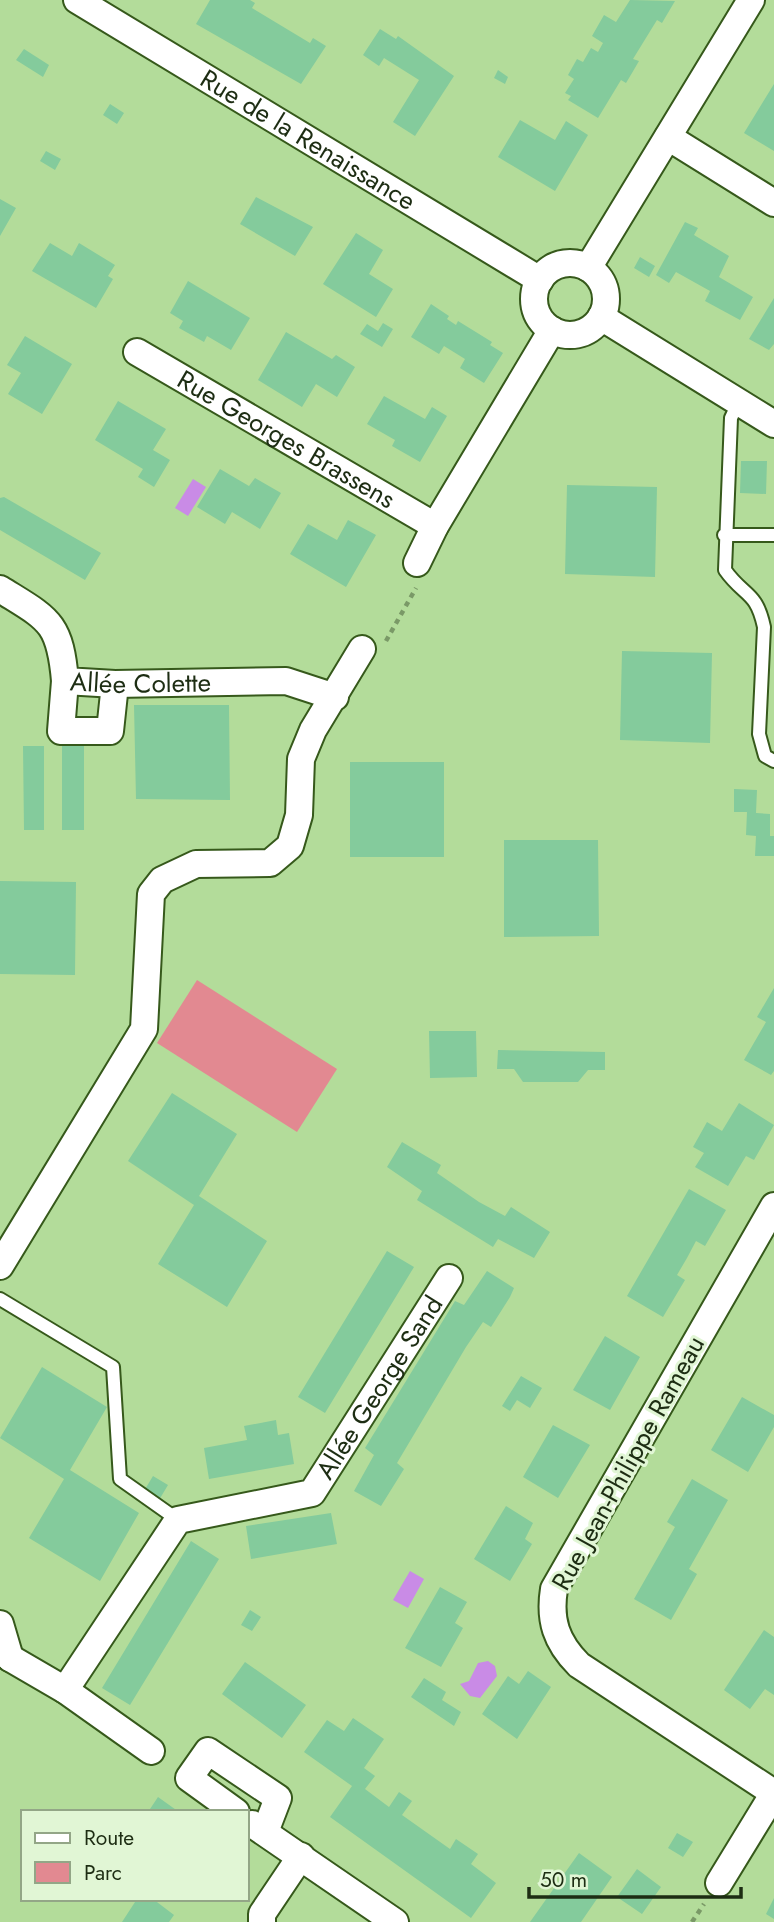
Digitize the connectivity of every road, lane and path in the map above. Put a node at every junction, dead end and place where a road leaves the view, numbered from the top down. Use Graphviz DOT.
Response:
graph roads {
  1 [pos="77,0"];
  2 [pos="751,0"];
  3 [pos="668,137"];
  4 [pos="774,204"];
  5 [pos="588,268"];
  6 [pos="540,280"];
  7 [pos="601,317"];
  8 [pos="552,330"];
  9 [pos="137,352"];
  10 [pos="738,403"];
  11 [pos="774,425"];
  12 [pos="435,526"];
  13 [pos="724,535"];
  14 [pos="774,535"];
  15 [pos="417,563"];
  16 [pos="0,589"];
  17 [pos="362,649"];
  18 [pos="65,681"];
  19 [pos="115,684"];
  20 [pos="335,697"];
  21 [pos="774,761"];
  22 [pos="774,1206"];
  23 [pos="0,1266"];
  24 [pos="449,1278"];
  25 [pos="0,1299"];
  26 [pos="178,1520"];
  27 [pos="0,1624"];
  28 [pos="5,1669"];
  29 [pos="65,1690"];
  30 [pos="151,1751"];
  31 [pos="774,1793"];
  32 [pos="233,1810"];
  33 [pos="256,1826"];
  34 [pos="301,1856"];
  35 [pos="719,1883"];
  36 [pos="262,1922"];
  37 [pos="395,1922"];
  1 -- 6 [label="street, Rue de la Renaissance"];
  2 -- 3 [label="street"];
  3 -- 4 [label="street"];
  3 -- 5 [label="street"];
  5 -- 6 [label="street"];
  5 -- 7 [label="street"];
  6 -- 8 [label="street"];
  7 -- 8 [label="street"];
  7 -- 10 [label="street"];
  8 -- 12 [label="street"];
  9 -- 12 [label="street, Rue Georges Brassens"];
  10 -- 11 [label="street"];
  10 -- 13 [label="lane"];
  12 -- 15 [label="street"];
  13 -- 14 [label="lane"];
  13 -- 21 [label="lane"];
  15 -- 17 [label="path"];
  16 -- 18 [label="street, Allée Colette"];
  17 -- 20 [label="street"];
  18 -- 19 [label="street, Allée Colette"];
  18 -- 19 [label="street"];
  19 -- 20 [label="street, Allée Colette"];
  20 -- 23 [label="street"];
  22 -- 31 [label="street, Rue Jean-Philippe Rameau"];
  24 -- 26 [label="street, Allée George Sand"];
  25 -- 26 [label="lane"];
  26 -- 29 [label="street"];
  27 -- 28 [label="street"];
  28 -- 29 [label="street"];
  29 -- 30 [label="street"];
  31 -- 35 [label="street"];
  32 -- 33 [label="street"];
  33 -- 34 [label="street"];
  34 -- 36 [label="street"];
  34 -- 37 [label="street"];
}
